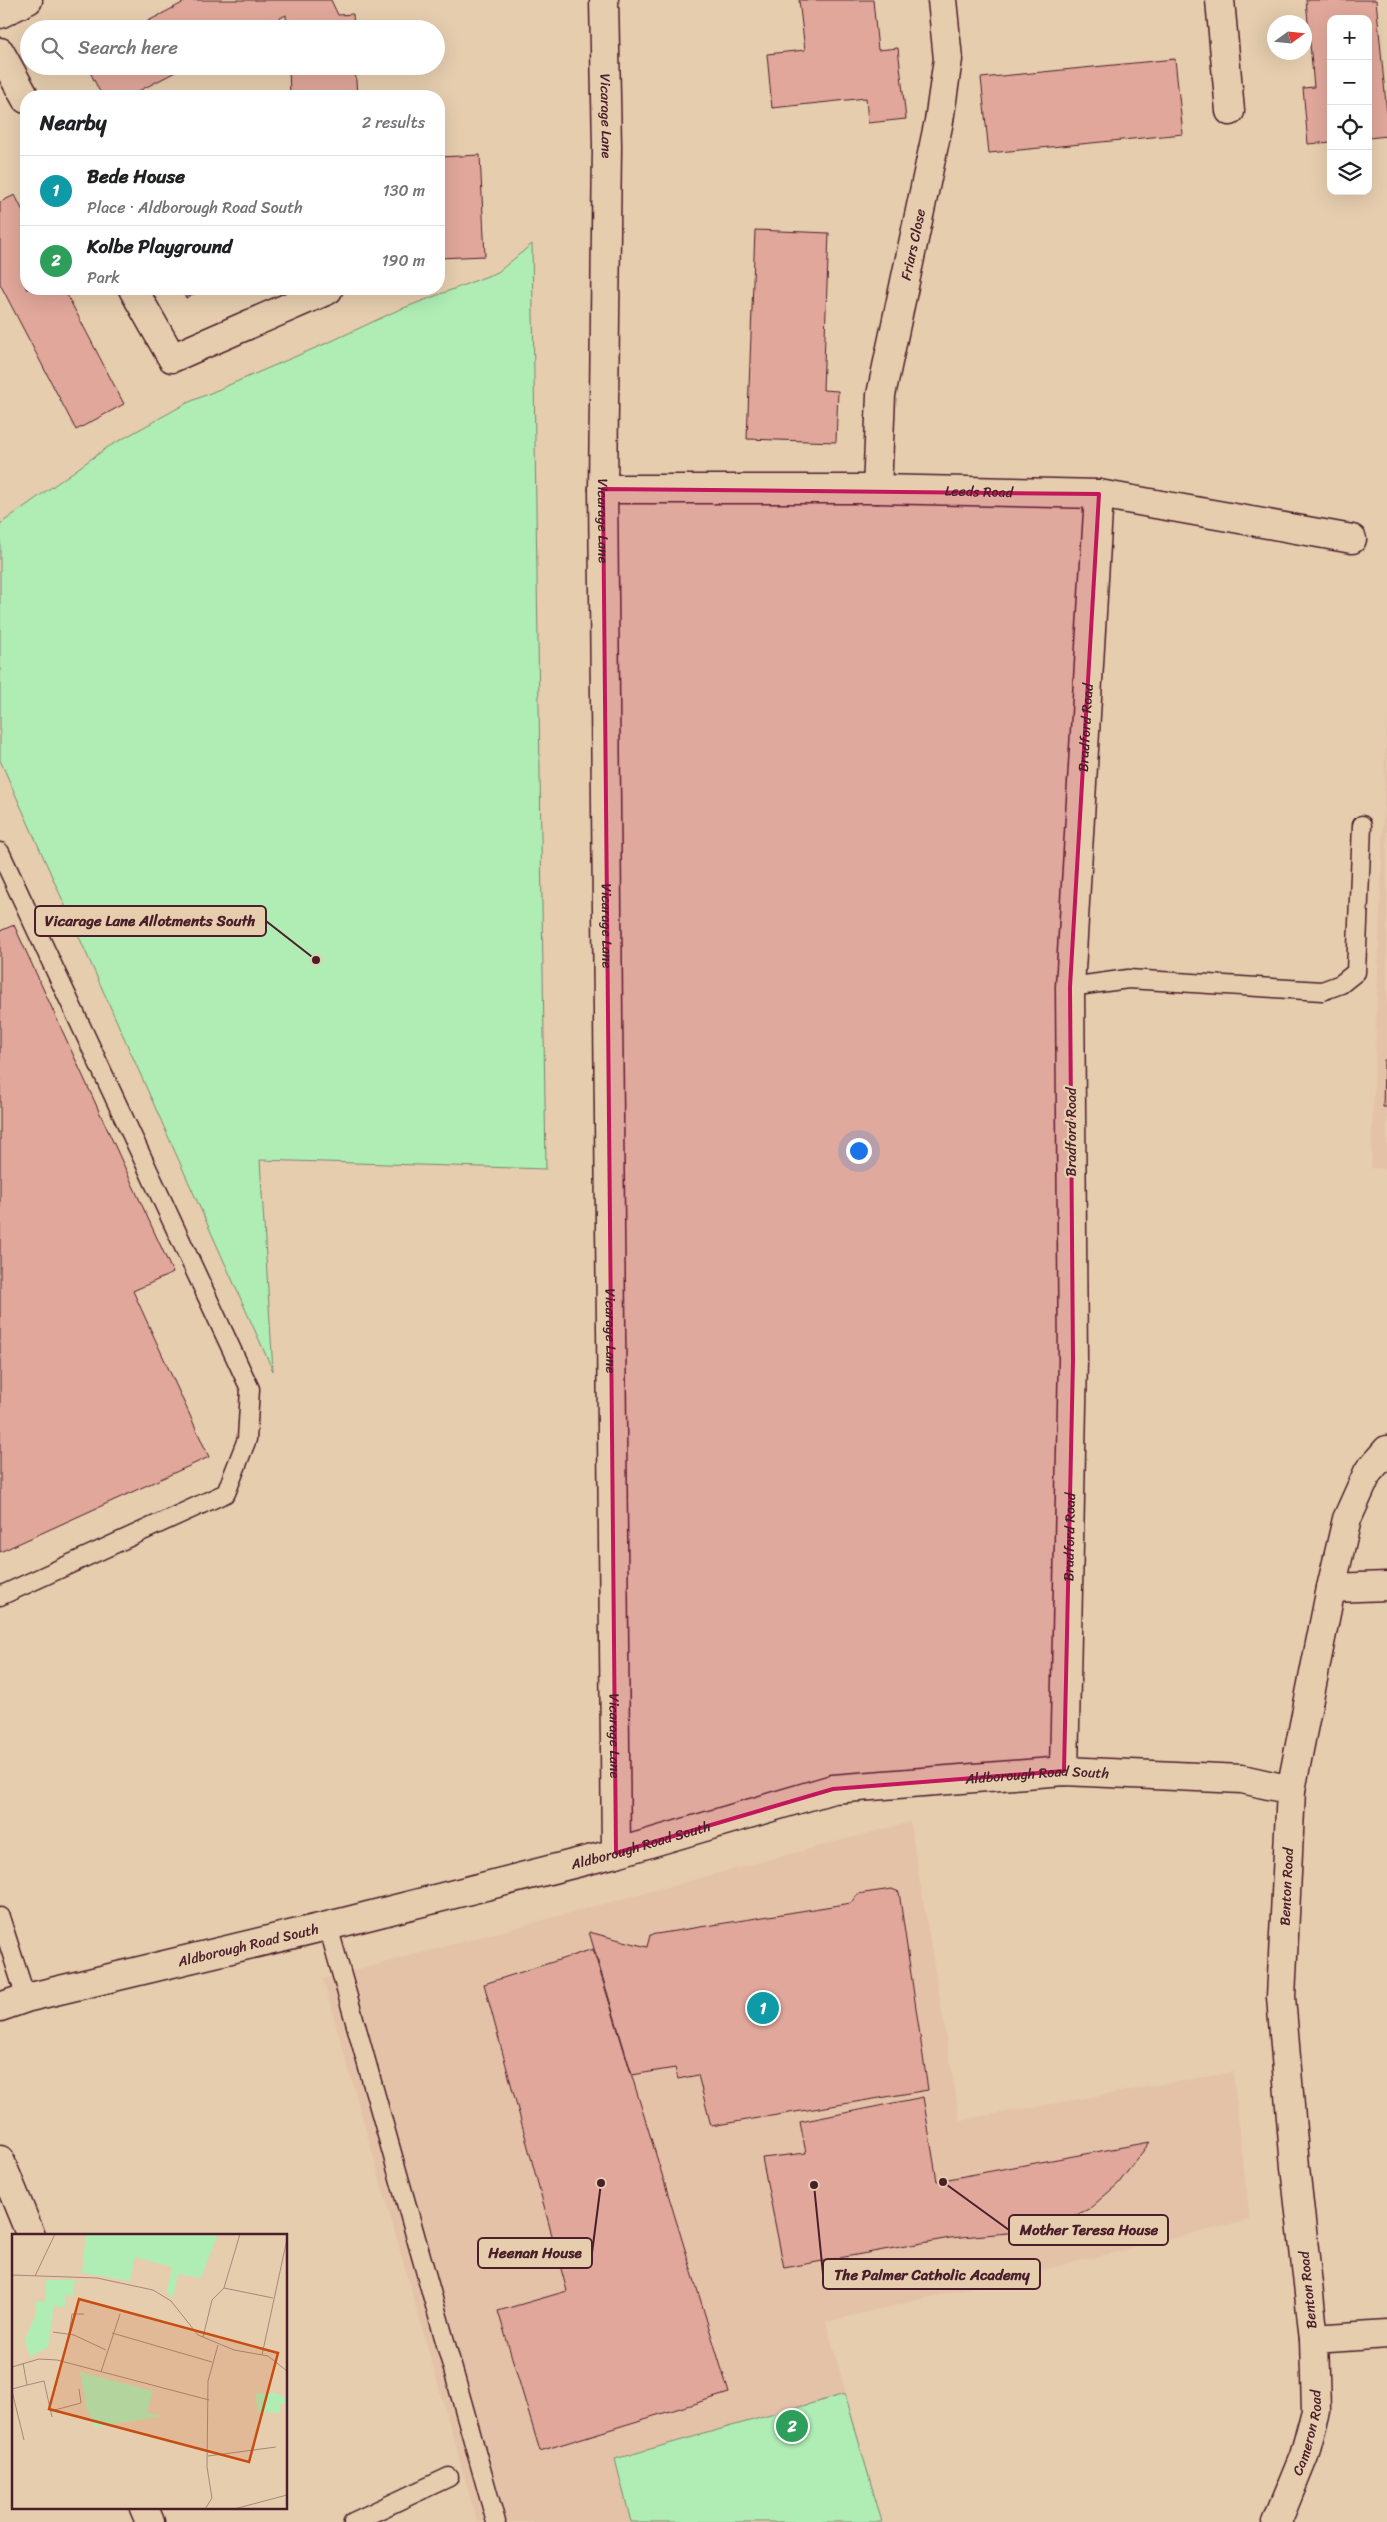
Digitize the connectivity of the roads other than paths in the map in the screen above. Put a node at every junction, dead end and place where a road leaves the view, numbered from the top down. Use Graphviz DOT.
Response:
graph roads {
  1 [pos="28,0"];
  2 [pos="604,0"];
  3 [pos="942,0"];
  4 [pos="1220,0"];
  5 [pos="0,14"];
  6 [pos="0,52"];
  7 [pos="21,90"];
  8 [pos="1230,111"];
  9 [pos="136,295"];
  10 [pos="317,295"];
  11 [pos="603,489"];
  12 [pos="877,489"];
  13 [pos="1100,494"];
  14 [pos="1352,539"];
  15 [pos="1362,825"];
  16 [pos="0,852"];
  17 [pos="1070,987"];
  18 [pos="1387,1450"];
  19 [pos="1387,1586"];
  20 [pos="1330,1588"];
  21 [pos="0,1596"];
  22 [pos="1064,1771"];
  23 [pos="1291,1790"];
  24 [pos="616,1853"];
  25 [pos="0,1917"];
  26 [pos="328,1926"];
  27 [pos="26,1998"];
  28 [pos="0,2006"];
  29 [pos="0,2160"];
  30 [pos="30,2234"];
  31 [pos="1387,2334"];
  32 [pos="1314,2340"];
  33 [pos="449,2477"];
  34 [pos="145,2510"];
  35 [pos="150,2522"];
  36 [pos="353,2522"];
  37 [pos="496,2522"];
  38 [pos="1277,2522"];
  1 -- 5 [label="street"];
  2 -- 11 [label="street, Vicarage Lane"];
  3 -- 12 [label="street, Friars Close"];
  4 -- 8 [label="street"];
  6 -- 7 [label="street"];
  9 -- 10 [label="street"];
  11 -- 12 [label="street, Leeds Road"];
  11 -- 24 [label="street, Vicarage Lane"];
  12 -- 13 [label="street, Leeds Road"];
  13 -- 14 [label="street, Leeds Road"];
  13 -- 17 [label="street, Bradford Road"];
  15 -- 17 [label="lane"];
  16 -- 21 [label="lane"];
  17 -- 22 [label="street, Bradford Road"];
  18 -- 20 [label="street, Benton Road"];
  19 -- 20 [label="street"];
  20 -- 23 [label="street, Benton Road"];
  22 -- 23 [label="street, Aldborough Road South"];
  22 -- 24 [label="street, Aldborough Road South"];
  23 -- 32 [label="street, Benton Road"];
  24 -- 26 [label="street, Aldborough Road South"];
  25 -- 27 [label="lane"];
  26 -- 27 [label="street, Aldborough Road South"];
  26 -- 37 [label="lane"];
  27 -- 28 [label="street, Aldborough Road South"];
  29 -- 30 [label="street"];
  31 -- 32 [label="street"];
  32 -- 38 [label="street, Cameron Road"];
  33 -- 36 [label="lane"];
  34 -- 35 [label="street"];
}
